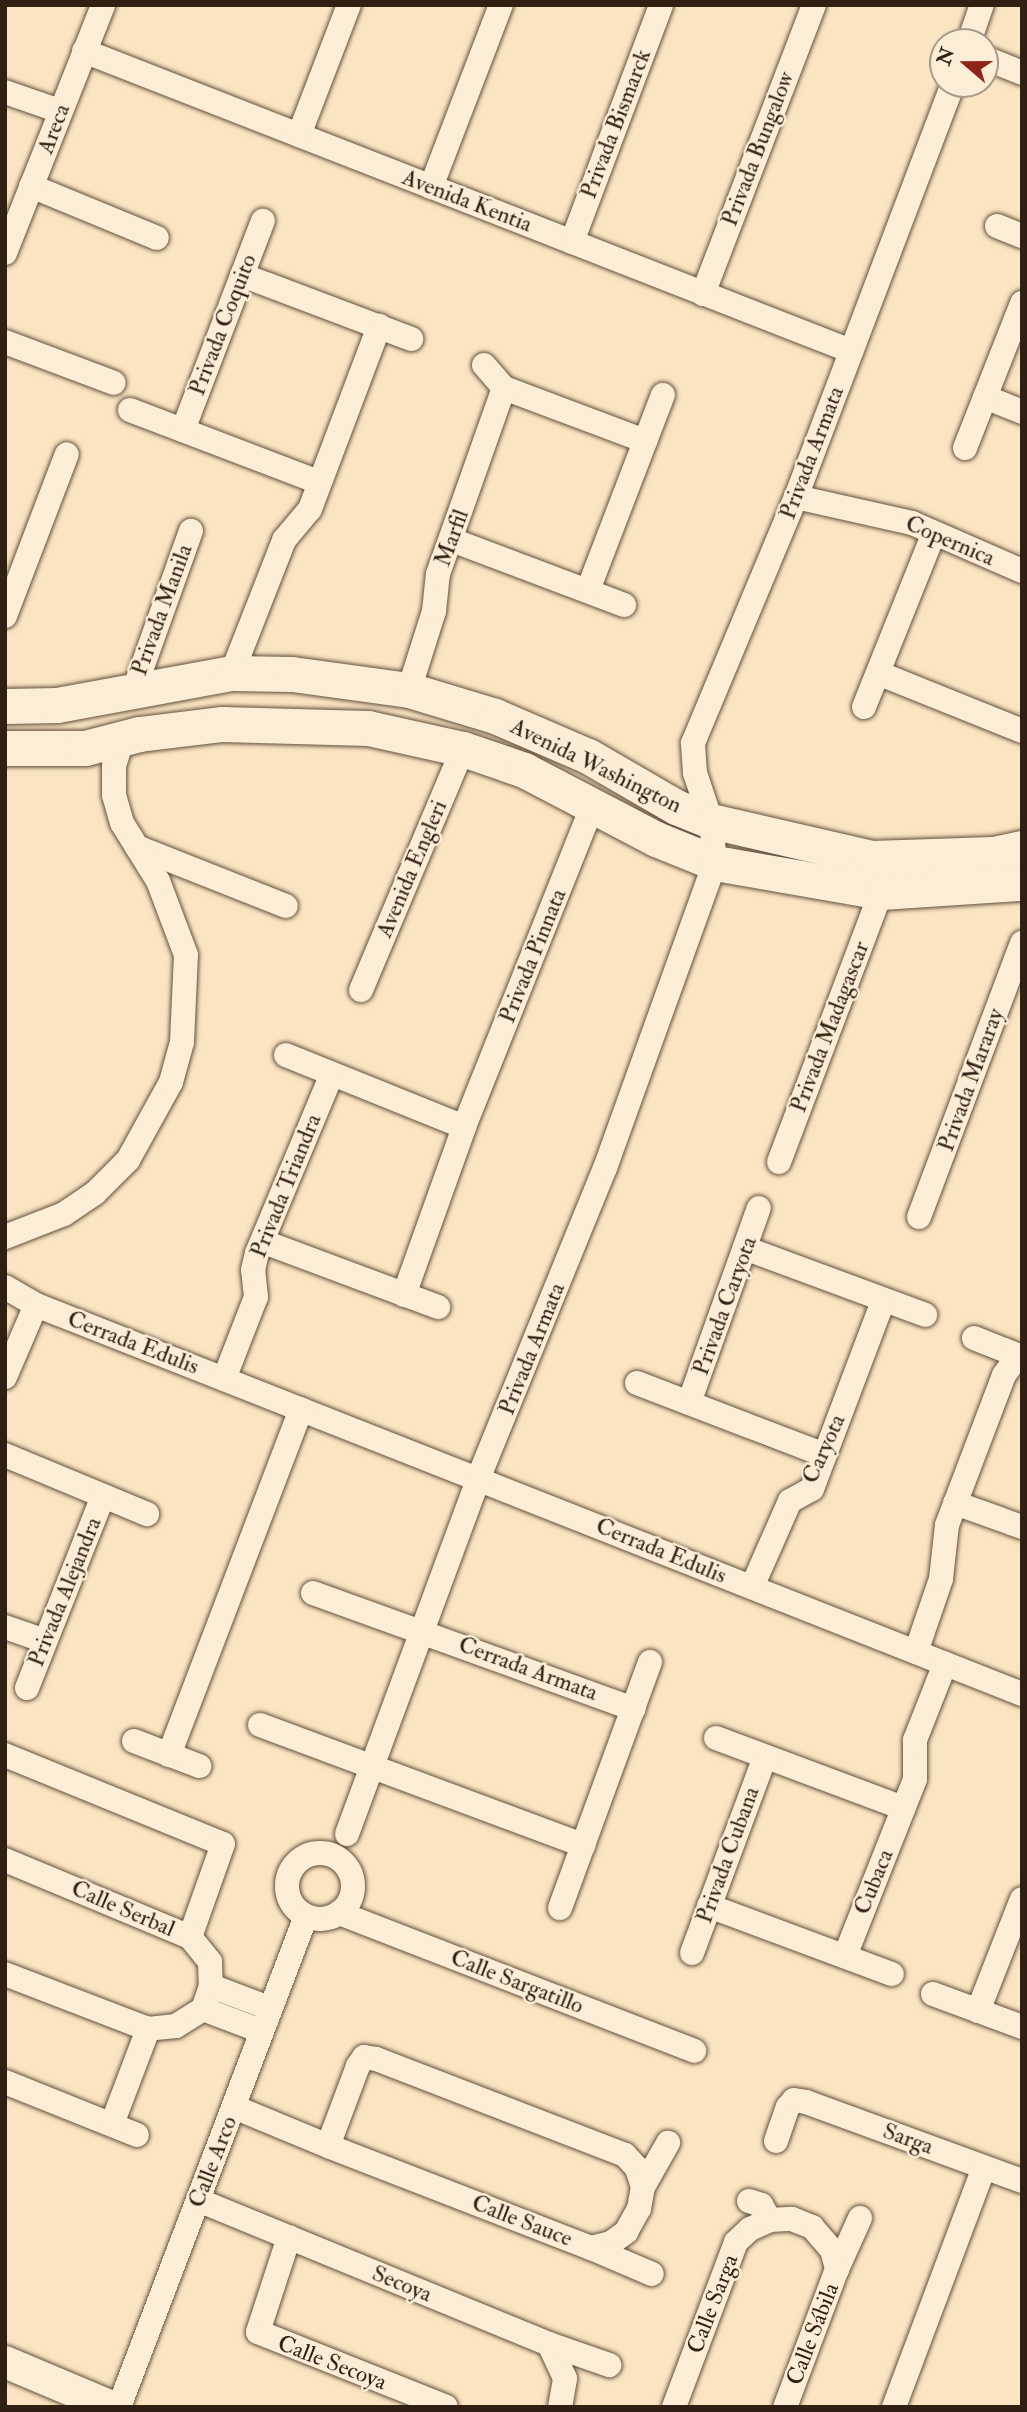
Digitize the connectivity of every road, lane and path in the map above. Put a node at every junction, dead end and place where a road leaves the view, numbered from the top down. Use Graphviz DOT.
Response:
graph roads {
  1 [pos="349,5"];
  2 [pos="501,5"];
  3 [pos="661,5"];
  4 [pos="814,5"];
  5 [pos="982,5"];
  6 [pos="97,7"];
  7 [pos="974,28"];
  8 [pos="84,51"];
  9 [pos="999,64"];
  10 [pos="1022,73"];
  11 [pos="5,92"];
  12 [pos="948,98"];
  13 [pos="60,111"];
  14 [pos="299,135"];
  15 [pos="32,186"];
  16 [pos="431,187"];
  17 [pos="13,209"];
  18 [pos="262,221"];
  19 [pos="997,226"];
  20 [pos="1022,236"];
  21 [pos="157,239"];
  22 [pos="572,242"];
  23 [pos="5,253"];
  24 [pos="242,275"];
  25 [pos="702,294"];
  26 [pos="1022,303"];
  27 [pos="379,326"];
  28 [pos="411,339"];
  29 [pos="5,342"];
  30 [pos="851,351"];
  31 [pos="484,365"];
  32 [pos="114,383"];
  33 [pos="504,388"];
  34 [pos="663,395"];
  35 [pos="985,397"];
  36 [pos="130,410"];
  37 [pos="1022,412"];
  38 [pos="183,430"];
  39 [pos="645,441"];
  40 [pos="965,448"];
  41 [pos="66,454"];
  42 [pos="319,482"];
  43 [pos="796,498"];
  44 [pos="191,531"];
  45 [pos="933,535"];
  46 [pos="452,540"];
  47 [pos="1022,571"];
  48 [pos="589,590"];
  49 [pos="624,605"];
  50 [pos="5,616"];
  51 [pos="232,673"];
  52 [pos="878,673"];
  53 [pos="134,690"];
  54 [pos="409,690"];
  55 [pos="5,706"];
  56 [pos="864,707"];
  57 [pos="1022,731"];
  58 [pos="122,739"];
  59 [pos="5,748"];
  60 [pos="463,748"];
  61 [pos="593,804"];
  62 [pos="711,821"];
  63 [pos="137,847"];
  64 [pos="1022,848"];
  65 [pos="715,863"];
  66 [pos="1022,883"];
  67 [pos="881,892"];
  68 [pos="286,906"];
  69 [pos="1022,943"];
  70 [pos="361,990"];
  71 [pos="286,1055"];
  72 [pos="332,1074"];
  73 [pos="468,1117"];
  74 [pos="779,1162"];
  75 [pos="760,1208"];
  76 [pos="919,1217"];
  77 [pos="5,1237"];
  78 [pos="264,1242"];
  79 [pos="747,1249"];
  80 [pos="5,1287"];
  81 [pos="404,1295"];
  82 [pos="883,1301"];
  83 [pos="36,1305"];
  84 [pos="438,1307"];
  85 [pos="925,1315"];
  86 [pos="974,1338"];
  87 [pos="1020,1356"];
  88 [pos="5,1377"];
  89 [pos="224,1379"];
  90 [pos="637,1383"];
  91 [pos="689,1403"];
  92 [pos="301,1409"];
  93 [pos="5,1455"];
  94 [pos="825,1455"];
  95 [pos="478,1479"];
  96 [pos="103,1496"];
  97 [pos="954,1503"];
  98 [pos="146,1514"];
  99 [pos="1022,1527"];
  100 [pos="752,1587"];
  101 [pos="313,1593"];
  102 [pos="5,1627"];
  103 [pos="422,1630"];
  104 [pos="45,1641"];
  105 [pos="916,1652"];
  106 [pos="650,1662"];
  107 [pos="946,1664"];
  108 [pos="27,1688"];
  109 [pos="1022,1694"];
  110 [pos="634,1709"];
  111 [pos="260,1725"];
  112 [pos="716,1738"];
  113 [pos="134,1741"];
  114 [pos="5,1755"];
  115 [pos="169,1755"];
  116 [pos="765,1757"];
  117 [pos="199,1766"];
  118 [pos="372,1767"];
  119 [pos="903,1808"];
  120 [pos="347,1834"];
  121 [pos="583,1845"];
  122 [pos="5,1860"];
  123 [pos="1022,1899"];
  124 [pos="709,1906"];
  125 [pos="560,1908"];
  126 [pos="339,1913"];
  127 [pos="306,1916"];
  128 [pos="190,1937"];
  129 [pos="692,1953"];
  130 [pos="845,1956"];
  131 [pos="891,1974"];
  132 [pos="5,1975"];
  133 [pos="933,1994"];
  134 [pos="207,1998"];
  135 [pos="978,2011"];
  136 [pos="265,2020"];
  137 [pos="1022,2026"];
  138 [pos="148,2029"];
  139 [pos="694,2051"];
  140 [pos="5,2082"];
  141 [pos="234,2107"];
  142 [pos="111,2124"];
  143 [pos="137,2134"];
  144 [pos="776,2141"];
  145 [pos="668,2143"];
  146 [pos="328,2146"];
  147 [pos="984,2168"];
  148 [pos="1022,2181"];
  149 [pos="643,2187"];
  150 [pos="198,2200"];
  151 [pos="749,2201"];
  152 [pos="860,2218"];
  153 [pos="770,2220"];
  154 [pos="289,2237"];
  155 [pos="591,2248"];
  156 [pos="837,2269"];
  157 [pos="652,2274"];
  158 [pos="549,2344"];
  159 [pos="5,2362"];
  160 [pos="609,2365"];
  161 [pos="561,2404"];
  162 [pos="112,2407"];
  163 [pos="119,2407"];
  164 [pos="446,2407"];
  165 [pos="674,2407"];
  166 [pos="785,2407"];
  167 [pos="894,2407"];
  1 -- 14 [label="street"];
  2 -- 16 [label="street"];
  3 -- 22 [label="street, Privada Bismarck"];
  4 -- 25 [label="street, Privada Bungalow"];
  5 -- 7 [label="street"];
  6 -- 8 [label="street, Areca"];
  8 -- 13 [label="street, Areca"];
  8 -- 14 [label="street, Avenida Kentia"];
  9 -- 10 [label="street"];
  11 -- 13 [label="street"];
  12 -- 30 [label="street, Privada Armata"];
  13 -- 15 [label="street, Areca"];
  14 -- 16 [label="street, Avenida Kentia"];
  15 -- 17 [label="street, Areca"];
  15 -- 21 [label="street"];
  16 -- 22 [label="street, Avenida Kentia"];
  17 -- 23 [label="street, Areca"];
  18 -- 24 [label="street, Privada Coquito"];
  19 -- 20 [label="street"];
  22 -- 25 [label="street, Avenida Kentia"];
  24 -- 27 [label="street"];
  24 -- 38 [label="street, Privada Coquito"];
  25 -- 30 [label="street, Avenida Kentia"];
  26 -- 35 [label="street"];
  27 -- 28 [label="street"];
  27 -- 42 [label="street"];
  29 -- 32 [label="street"];
  30 -- 43 [label="street, Privada Armata"];
  31 -- 33 [label="street"];
  33 -- 39 [label="street"];
  33 -- 46 [label="street, Marfil"];
  34 -- 39 [label="street"];
  35 -- 37 [label="street"];
  35 -- 40 [label="street"];
  36 -- 38 [label="street"];
  38 -- 42 [label="street"];
  39 -- 48 [label="street"];
  41 -- 50 [label="street"];
  42 -- 51 [label="street"];
  43 -- 45 [label="street, Copernica"];
  43 -- 62 [label="street, Privada Armata"];
  44 -- 53 [label="street, Privada Manila"];
  45 -- 47 [label="street, Copernica"];
  45 -- 52 [label="street"];
  46 -- 48 [label="street"];
  46 -- 54 [label="street, Marfil"];
  48 -- 49 [label="street"];
  51 -- 53 [label="main road, Avenida Washington"];
  51 -- 54 [label="main road, Avenida Washington"];
  52 -- 56 [label="street"];
  52 -- 57 [label="street"];
  53 -- 55 [label="main road, Avenida Washington"];
  54 -- 62 [label="main road, Avenida Washington"];
  58 -- 59 [label="main road, Avenida Washington"];
  58 -- 60 [label="main road, Avenida Washington"];
  58 -- 63 [label="street"];
  60 -- 61 [label="main road, Avenida Washington"];
  60 -- 70 [label="street, Avenida Engleri"];
  61 -- 65 [label="main road, Avenida Washington"];
  61 -- 73 [label="street, Privada Pinnata"];
  62 -- 64 [label="main road, Avenida Washington"];
  62 -- 65 [label="street, Privada Armata"];
  63 -- 68 [label="street"];
  63 -- 77 [label="street"];
  65 -- 67 [label="main road, Avenida Washington"];
  65 -- 95 [label="street, Privada Armata"];
  66 -- 67 [label="main road, Avenida Washington"];
  67 -- 74 [label="street, Privada Madagascar"];
  69 -- 76 [label="street, Privada Mararay"];
  71 -- 72 [label="street"];
  72 -- 73 [label="street"];
  72 -- 78 [label="street, Privada Triandra"];
  73 -- 81 [label="street, Privada Pinnata"];
  75 -- 79 [label="street, Privada Caryota"];
  78 -- 81 [label="street"];
  78 -- 89 [label="street, Privada Triandra"];
  79 -- 82 [label="street"];
  79 -- 91 [label="street, Privada Caryota"];
  80 -- 83 [label="street, Cerrada Edulis"];
  81 -- 84 [label="street"];
  82 -- 85 [label="street"];
  82 -- 94 [label="street, Caryota"];
  83 -- 88 [label="street"];
  83 -- 89 [label="street, Cerrada Edulis"];
  86 -- 87 [label="street"];
  87 -- 97 [label="street"];
  89 -- 92 [label="street, Cerrada Edulis"];
  90 -- 91 [label="street"];
  91 -- 94 [label="street"];
  92 -- 95 [label="street, Cerrada Edulis"];
  92 -- 115 [label="street"];
  93 -- 96 [label="street"];
  94 -- 100 [label="street, Caryota"];
  95 -- 100 [label="street, Cerrada Edulis"];
  95 -- 103 [label="street, Privada Armata"];
  96 -- 98 [label="street"];
  96 -- 104 [label="street, Privada Alejandra"];
  97 -- 99 [label="street"];
  97 -- 105 [label="street"];
  100 -- 105 [label="street, Cerrada Edulis"];
  101 -- 103 [label="street, Cerrada Armata"];
  102 -- 104 [label="street"];
  103 -- 110 [label="street, Cerrada Armata"];
  103 -- 118 [label="street, Privada Armata"];
  104 -- 108 [label="street, Privada Alejandra"];
  105 -- 107 [label="street, Cerrada Edulis"];
  106 -- 110 [label="street"];
  107 -- 109 [label="street, Cerrada Edulis"];
  107 -- 119 [label="street, Cubaca"];
  110 -- 121 [label="street"];
  111 -- 118 [label="street"];
  112 -- 116 [label="street"];
  113 -- 115 [label="street"];
  114 -- 128 [label="street"];
  115 -- 117 [label="street"];
  116 -- 119 [label="street"];
  116 -- 124 [label="street, Privada Cubana"];
  118 -- 120 [label="street, Privada Armata"];
  118 -- 121 [label="street"];
  119 -- 130 [label="street, Cubaca"];
  121 -- 125 [label="street"];
  122 -- 128 [label="street, Calle Serbal"];
  123 -- 135 [label="street"];
  124 -- 129 [label="street, Privada Cubana"];
  124 -- 130 [label="street"];
  126 -- 127 [label="street"];
  126 -- 127 [label="street"];
  126 -- 139 [label="street, Calle Sargatillo"];
  127 -- 136 [label="street, Calle Arco"];
  128 -- 134 [label="street, Calle Serbal"];
  130 -- 131 [label="street"];
  132 -- 138 [label="street"];
  133 -- 135 [label="street"];
  134 -- 136 [label="street"];
  134 -- 138 [label="street"];
  135 -- 137 [label="street"];
  136 -- 141 [label="street, Calle Arco"];
  138 -- 142 [label="street"];
  140 -- 142 [label="street"];
  141 -- 146 [label="street, Calle Sauce"];
  141 -- 150 [label="street, Calle Arco"];
  142 -- 143 [label="street"];
  144 -- 147 [label="street, Sarga"];
  145 -- 149 [label="street, Calle Sauce"];
  146 -- 149 [label="street"];
  146 -- 155 [label="street, Calle Sauce"];
  147 -- 148 [label="street, Sarga"];
  147 -- 167 [label="street"];
  149 -- 155 [label="street, Calle Sauce"];
  150 -- 154 [label="street, Secoya"];
  150 -- 163 [label="street, Calle Arco"];
  151 -- 153 [label="street"];
  152 -- 156 [label="street"];
  153 -- 156 [label="street, Calle Sábila"];
  153 -- 165 [label="street, Calle Sarga"];
  154 -- 158 [label="street, Secoya"];
  154 -- 164 [label="street, Calle Secoya"];
  155 -- 157 [label="street"];
  156 -- 166 [label="street, Calle Sábila"];
  158 -- 160 [label="street, Secoya"];
  158 -- 161 [label="street"];
  159 -- 162 [label="street"];
}
